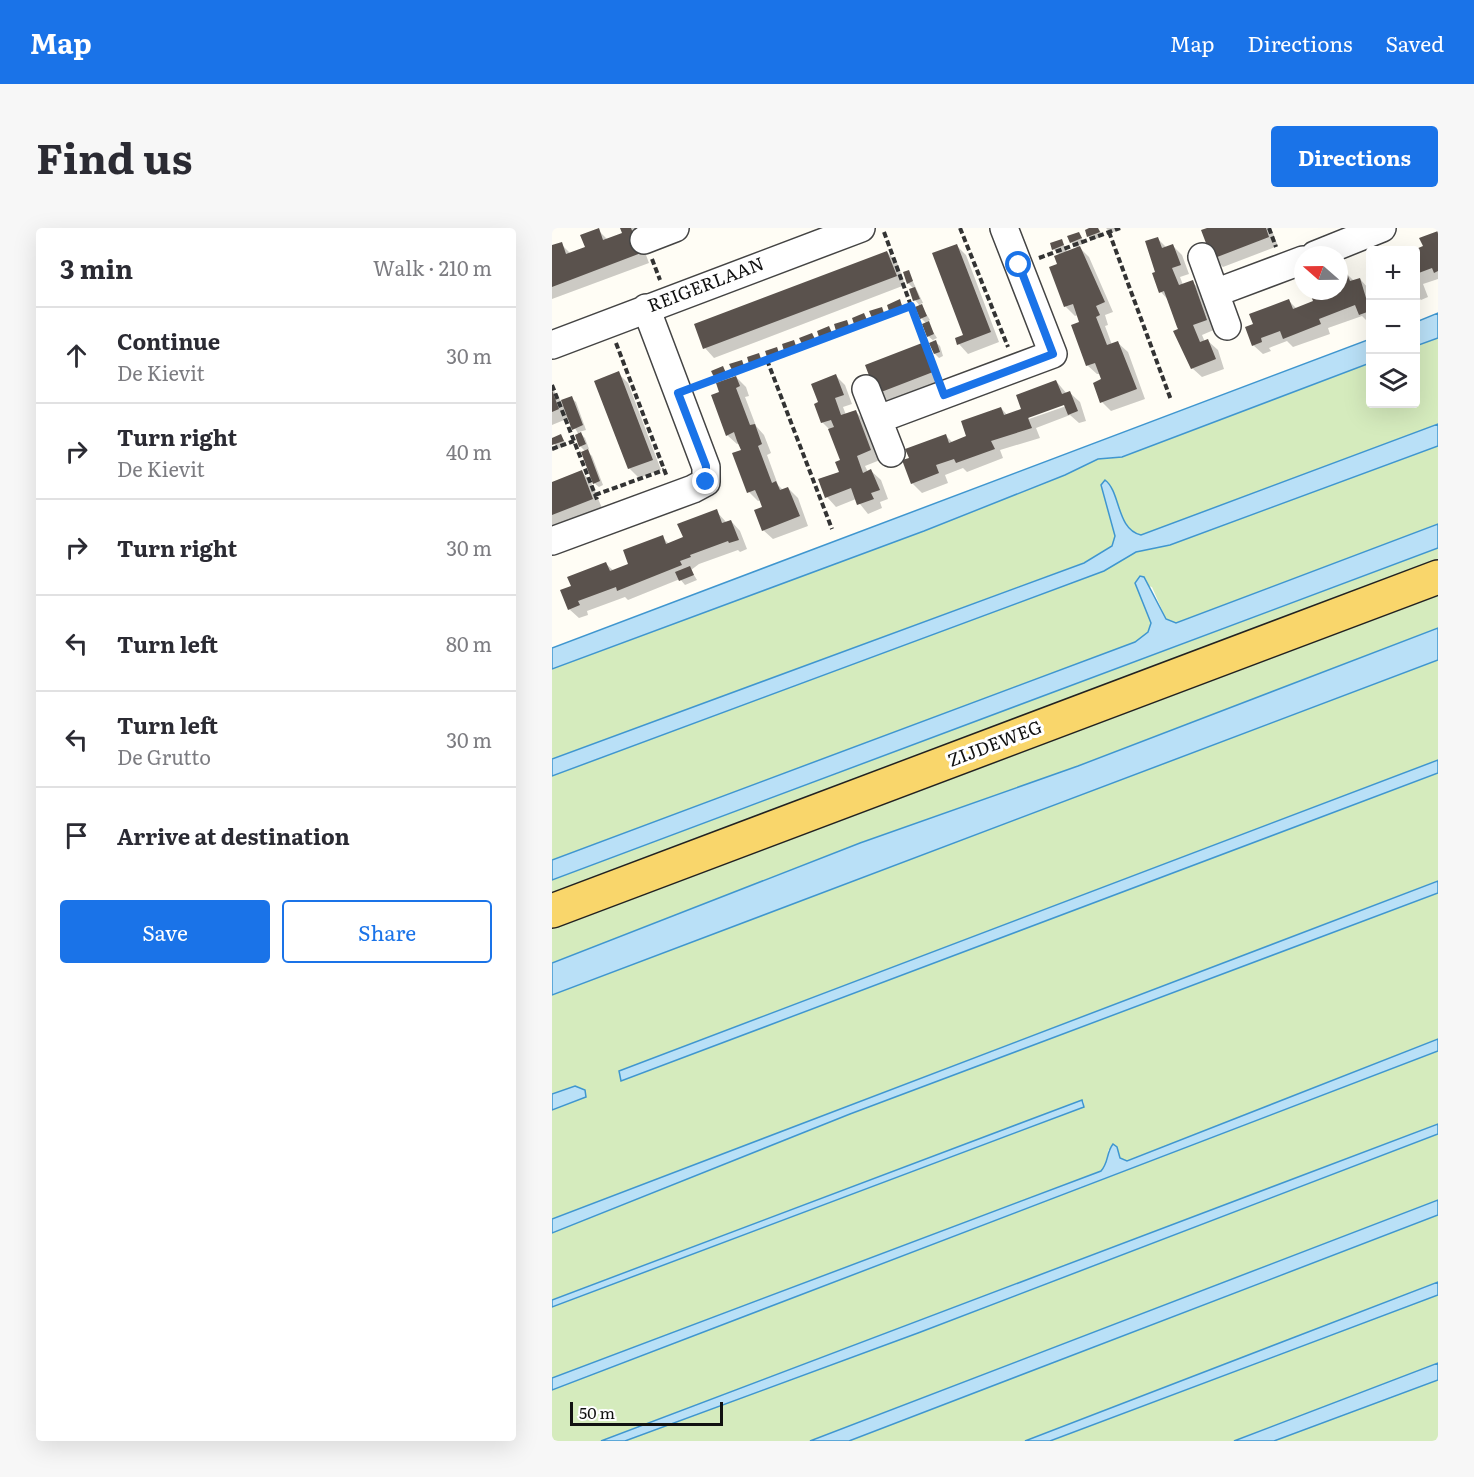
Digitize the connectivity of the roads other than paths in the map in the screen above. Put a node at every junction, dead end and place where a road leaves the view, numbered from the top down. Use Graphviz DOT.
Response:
graph roads {
  1 [pos="675,228"];
  2 [pos="861,228"];
  3 [pos="1004,228"];
  4 [pos="1383,228"];
  5 [pos="808,236"];
  6 [pos="644,240"];
  7 [pos="1338,246"];
  8 [pos="1202,257"];
  9 [pos="1294,263"];
  10 [pos="1215,293"];
  11 [pos="657,304"];
  12 [pos="1227,326"];
  13 [pos="552,345"];
  14 [pos="867,389"];
  15 [pos="879,419"];
  16 [pos="891,453"];
  17 [pos="552,541"];
  18 [pos="1438,577"];
  19 [pos="552,911"];
  1 -- 6 [label="street"];
  2 -- 5 [label="street, REIGERLAAN"];
  3 -- 15 [label="street"];
  4 -- 7 [label="street"];
  5 -- 11 [label="street, REIGERLAAN"];
  8 -- 10 [label="street"];
  9 -- 10 [label="street"];
  10 -- 12 [label="street"];
  11 -- 13 [label="street, REIGERLAAN"];
  11 -- 17 [label="street"];
  14 -- 15 [label="street"];
  15 -- 16 [label="street"];
  18 -- 19 [label="main road, ZIJDEWEG"];
}
